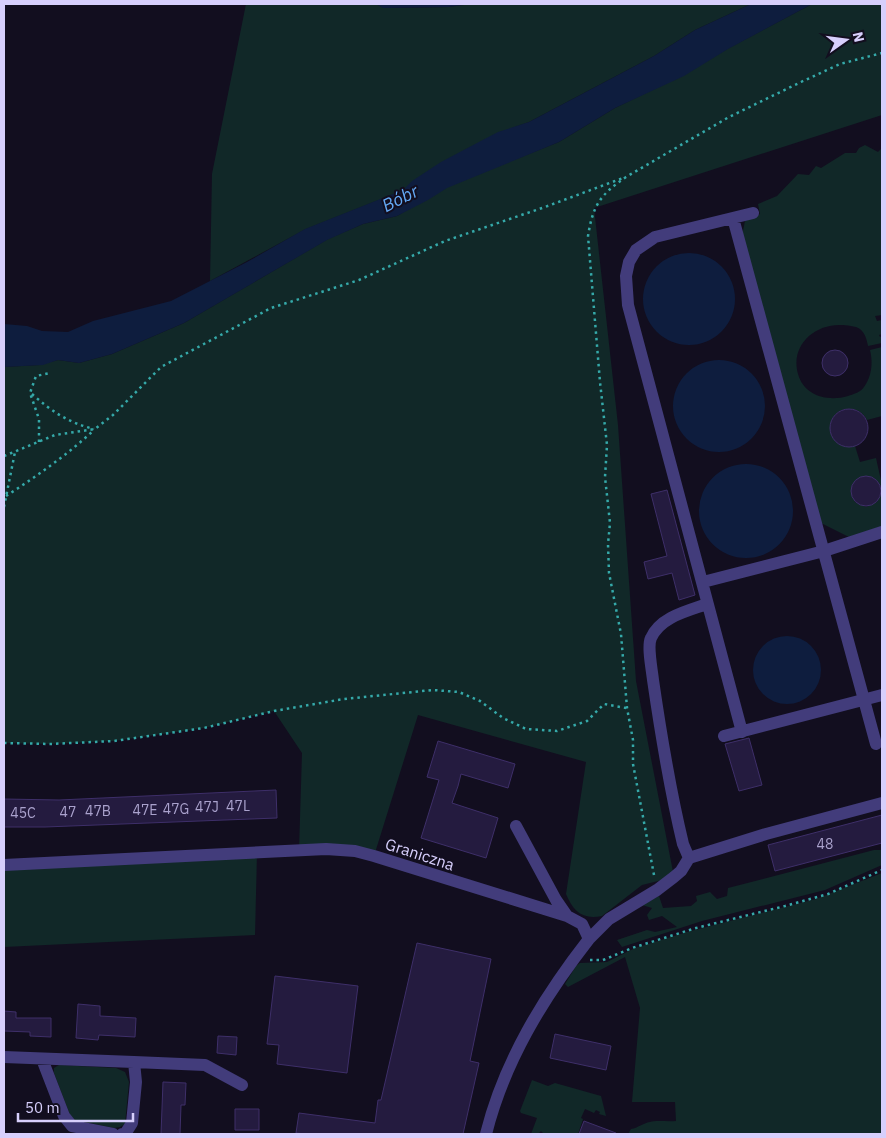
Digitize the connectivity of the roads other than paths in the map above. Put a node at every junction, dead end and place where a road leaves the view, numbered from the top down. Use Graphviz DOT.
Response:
graph roads {
  1 [pos="753,213"];
  2 [pos="733,218"];
  3 [pos="882,532"];
  4 [pos="824,551"];
  5 [pos="703,582"];
  6 [pos="708,604"];
  7 [pos="882,695"];
  8 [pos="865,700"];
  9 [pos="742,732"];
  10 [pos="724,736"];
  11 [pos="876,744"];
  12 [pos="882,803"];
  13 [pos="516,826"];
  14 [pos="689,858"];
  15 [pos="4,865"];
  16 [pos="567,916"];
  17 [pos="589,939"];
  18 [pos="4,1057"];
  19 [pos="42,1059"];
  20 [pos="134,1062"];
  21 [pos="242,1085"];
  22 [pos="113,1134"];
  23 [pos="122,1134"];
  24 [pos="486,1134"];
  1 -- 2 [label="street"];
  2 -- 4 [label="street"];
  2 -- 5 [label="street"];
  3 -- 4 [label="street"];
  4 -- 5 [label="street"];
  4 -- 8 [label="street"];
  5 -- 6 [label="street"];
  6 -- 9 [label="street"];
  6 -- 14 [label="street"];
  7 -- 8 [label="street"];
  8 -- 9 [label="street"];
  8 -- 11 [label="street"];
  9 -- 10 [label="street"];
  12 -- 14 [label="street"];
  13 -- 16 [label="street"];
  14 -- 17 [label="street"];
  15 -- 16 [label="street, Graniczna"];
  16 -- 17 [label="street, Graniczna"];
  17 -- 24 [label="street"];
  18 -- 19 [label="street"];
  19 -- 20 [label="street"];
  19 -- 22 [label="street"];
  20 -- 21 [label="street"];
  20 -- 23 [label="street"];
}
